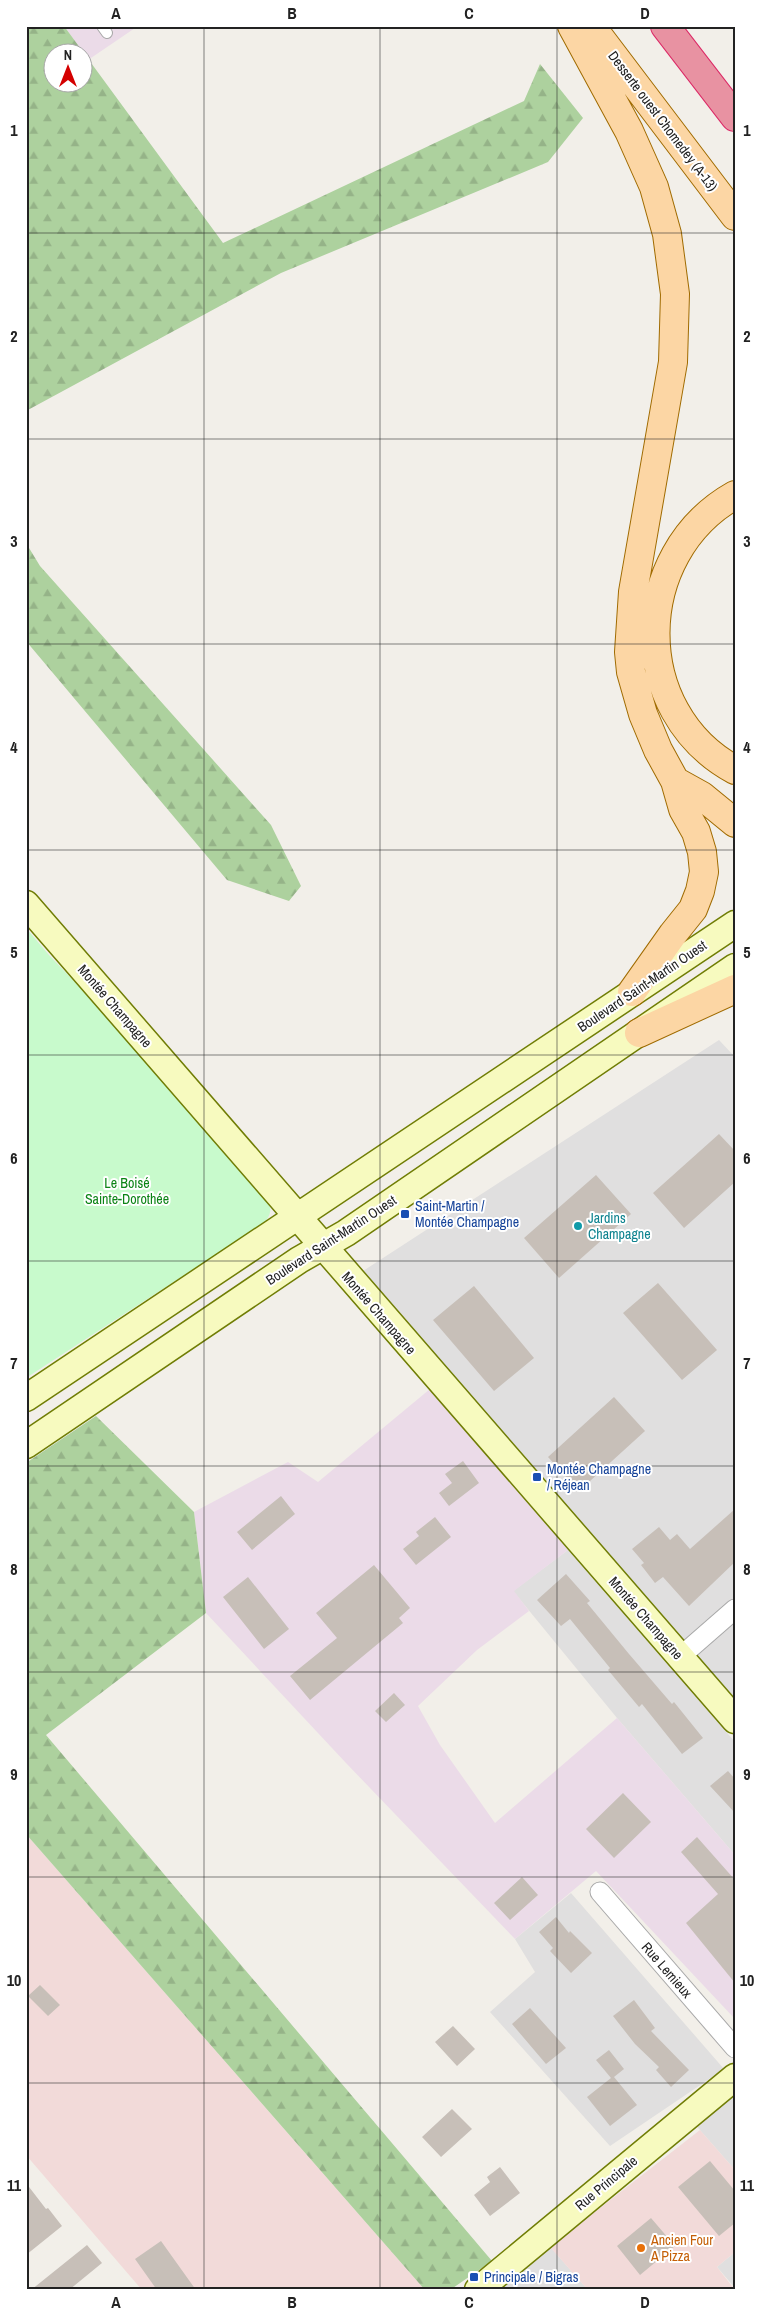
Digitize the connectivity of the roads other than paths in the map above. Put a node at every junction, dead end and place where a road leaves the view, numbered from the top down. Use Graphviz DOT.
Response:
graph roads {
  1 [pos="572,26"];
  2 [pos="591,26"];
  3 [pos="665,26"];
  4 [pos="735,117"];
  5 [pos="735,216"];
  6 [pos="735,495"];
  7 [pos="735,770"];
  8 [pos="675,781"];
  9 [pos="735,823"];
  10 [pos="26,904"];
  11 [pos="735,924"];
  12 [pos="735,967"];
  13 [pos="735,989"];
  14 [pos="632,992"];
  15 [pos="639,1033"];
  16 [pos="296,1217"];
  17 [pos="322,1247"];
  18 [pos="26,1398"];
  19 [pos="26,1445"];
  20 [pos="735,1609"];
  21 [pos="680,1657"];
  22 [pos="735,1720"];
  23 [pos="600,1892"];
  24 [pos="735,2048"];
  25 [pos="735,2077"];
  26 [pos="478,2290"];
  1 -- 8 [label="main road"];
  2 -- 5 [label="main road, Desserte ouest Chomedey (A-13)"];
  3 -- 4 [label="highway"];
  6 -- 7 [label="main road"];
  8 -- 9 [label="main road"];
  8 -- 14 [label="main road"];
  10 -- 16 [label="main road, Montée Champagne"];
  11 -- 14 [label="main road, Boulevard Saint-Martin Ouest"];
  12 -- 15 [label="main road, Boulevard Saint-Martin Ouest"];
  13 -- 15 [label="main road"];
  14 -- 16 [label="main road, Boulevard Saint-Martin Ouest"];
  15 -- 17 [label="main road, Boulevard Saint-Martin Ouest"];
  16 -- 17 [label="main road, Montée Champagne"];
  16 -- 18 [label="main road, Boulevard Saint-Martin Ouest"];
  17 -- 19 [label="main road, Boulevard Saint-Martin Ouest"];
  17 -- 21 [label="main road, Montée Champagne"];
  20 -- 21 [label="street"];
  21 -- 22 [label="main road, Montée Champagne"];
  23 -- 24 [label="street, Rue Lemieux"];
  25 -- 26 [label="main road, Rue Principale"];
}
